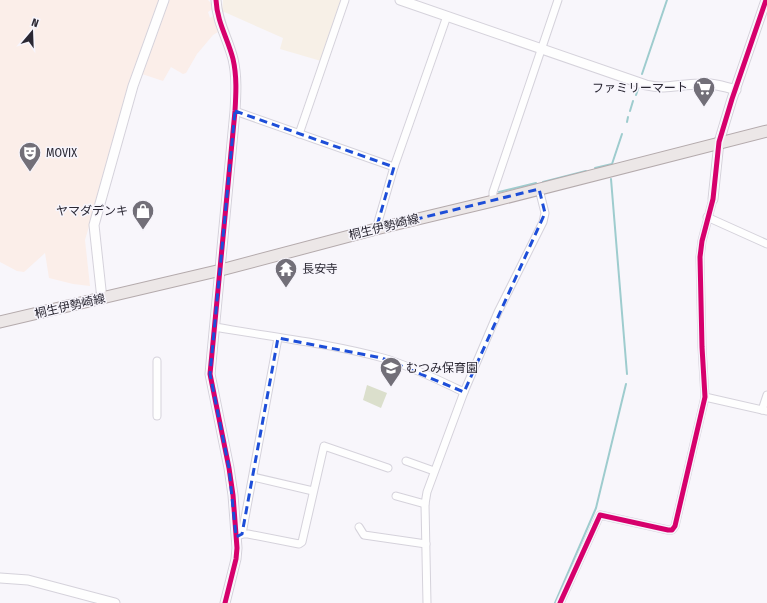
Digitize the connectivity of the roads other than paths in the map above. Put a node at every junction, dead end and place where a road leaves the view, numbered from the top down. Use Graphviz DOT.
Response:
graph roads {
  1 [pos="164,0"];
  2 [pos="216,0"];
  3 [pos="345,0"];
  4 [pos="400,0"];
  5 [pos="558,0"];
  6 [pos="766,0"];
  7 [pos="447,16"];
  8 [pos="541,49"];
  9 [pos="736,90"];
  10 [pos="235,111"];
  11 [pos="767,131"];
  12 [pos="299,134"];
  13 [pos="719,142"];
  14 [pos="394,167"];
  15 [pos="539,190"];
  16 [pos="713,199"];
  17 [pos="493,201"];
  18 [pos="708,217"];
  19 [pos="376,229"];
  20 [pos="767,244"];
  21 [pos="221,270"];
  22 [pos="102,299"];
  23 [pos="0,322"];
  24 [pos="215,327"];
  25 [pos="278,338"];
  26 [pos="157,361"];
  27 [pos="464,392"];
  28 [pos="767,395"];
  29 [pos="705,397"];
  30 [pos="765,410"];
  31 [pos="157,416"];
  32 [pos="406,461"];
  33 [pos="388,468"];
  34 [pos="434,471"];
  35 [pos="253,477"];
  36 [pos="313,491"];
  37 [pos="396,496"];
  38 [pos="425,504"];
  39 [pos="359,527"];
  40 [pos="239,536"];
  41 [pos="426,544"];
  42 [pos="0,578"];
  43 [pos="114,603"];
  44 [pos="225,603"];
  45 [pos="427,603"];
  46 [pos="560,603"];
  1 -- 22 [label="street"];
  2 -- 10 [label="street"];
  3 -- 12 [label="street"];
  4 -- 7 [label="street"];
  5 -- 8 [label="street"];
  6 -- 9 [label="street"];
  7 -- 8 [label="street"];
  7 -- 14 [label="street"];
  8 -- 9 [label="street"];
  8 -- 17 [label="street"];
  9 -- 13 [label="street"];
  10 -- 12 [label="street"];
  10 -- 21 [label="street"];
  11 -- 13 [label="main road, 桐生伊勢崎線"];
  12 -- 14 [label="street"];
  13 -- 15 [label="main road, 桐生伊勢崎線"];
  13 -- 16 [label="street"];
  14 -- 19 [label="street"];
  15 -- 17 [label="main road, 桐生伊勢崎線"];
  15 -- 27 [label="street"];
  16 -- 18 [label="street"];
  17 -- 19 [label="main road, 桐生伊勢崎線"];
  18 -- 20 [label="street"];
  18 -- 29 [label="street"];
  19 -- 21 [label="main road, 桐生伊勢崎線"];
  21 -- 22 [label="main road, 桐生伊勢崎線"];
  21 -- 24 [label="street"];
  22 -- 23 [label="main road, 桐生伊勢崎線"];
  24 -- 25 [label="street"];
  24 -- 40 [label="street"];
  25 -- 27 [label="street"];
  25 -- 35 [label="street"];
  26 -- 31 [label="street"];
  27 -- 34 [label="street"];
  28 -- 30 [label="street"];
  29 -- 30 [label="street"];
  29 -- 46 [label="street"];
  32 -- 34 [label="street"];
  33 -- 36 [label="street"];
  34 -- 38 [label="street"];
  35 -- 36 [label="street"];
  35 -- 40 [label="street"];
  36 -- 40 [label="street"];
  37 -- 38 [label="street"];
  38 -- 41 [label="street"];
  39 -- 41 [label="street"];
  40 -- 44 [label="street"];
  41 -- 45 [label="street"];
  42 -- 43 [label="street"];
}
